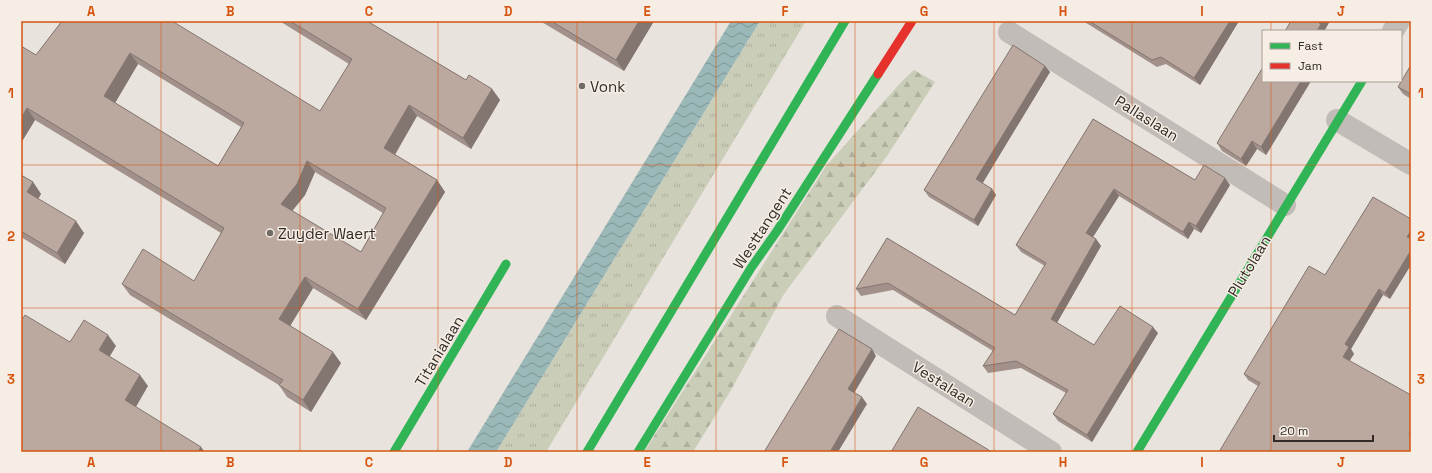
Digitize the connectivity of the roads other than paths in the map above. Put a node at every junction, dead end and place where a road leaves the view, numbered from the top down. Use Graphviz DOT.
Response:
graph roads {
  1 [pos="845,21"];
  2 [pos="912,21"];
  3 [pos="1399,21"];
  4 [pos="1394,30"];
  5 [pos="1008,32"];
  6 [pos="1361,82"];
  7 [pos="1337,120"];
  8 [pos="1411,164"];
  9 [pos="1286,205"];
  10 [pos="506,264"];
  11 [pos="837,316"];
  12 [pos="394,452"];
  13 [pos="587,452"];
  14 [pos="638,452"];
  15 [pos="1051,452"];
  16 [pos="1137,452"];
  1 -- 13 [label="main road"];
  2 -- 14 [label="main road, Westtangent"];
  3 -- 4 [label="street"];
  5 -- 9 [label="street, Pallaslaan"];
  6 -- 7 [label="main road, Plutolaan"];
  7 -- 8 [label="street"];
  7 -- 9 [label="main road, Plutolaan"];
  9 -- 16 [label="main road, Plutolaan"];
  10 -- 12 [label="main road, Titanialaan"];
  11 -- 15 [label="street, Vestalaan"];
}
